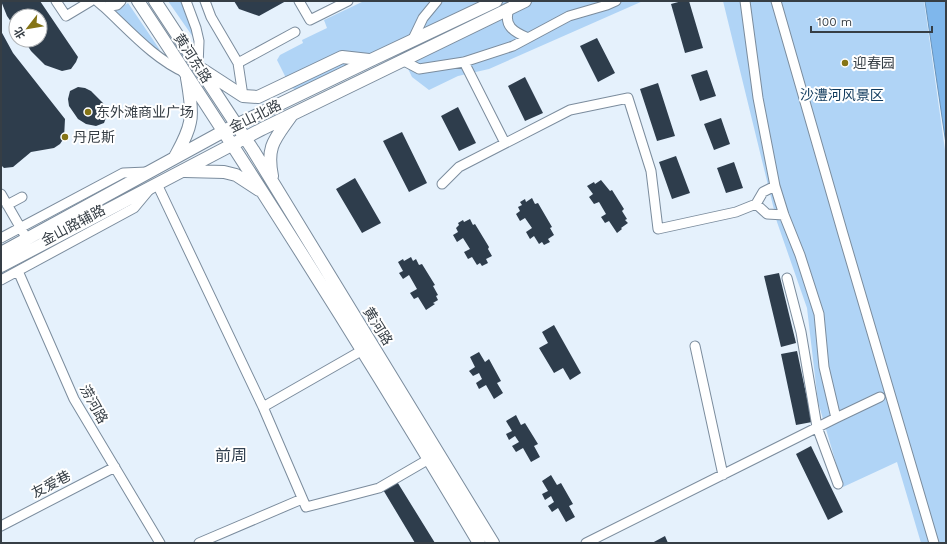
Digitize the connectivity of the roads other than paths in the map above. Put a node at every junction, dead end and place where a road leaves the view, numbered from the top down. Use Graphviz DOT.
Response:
graph roads {
  1 [pos="56,1"];
  2 [pos="91,1"];
  3 [pos="121,1"];
  4 [pos="138,1"];
  5 [pos="155,1"];
  6 [pos="186,1"];
  7 [pos="205,1"];
  8 [pos="299,1"];
  9 [pos="348,1"];
  10 [pos="437,1"];
  11 [pos="496,1"];
  12 [pos="525,1"];
  13 [pos="616,1"];
  14 [pos="745,1"];
  15 [pos="776,1"];
  16 [pos="101,4"];
  17 [pos="509,9"];
  18 [pos="295,32"];
  19 [pos="528,38"];
  20 [pos="412,41"];
  21 [pos="370,60"];
  22 [pos="402,60"];
  23 [pos="464,62"];
  24 [pos="238,63"];
  25 [pos="198,67"];
  26 [pos="186,73"];
  27 [pos="243,96"];
  28 [pos="291,115"];
  29 [pos="236,125"];
  30 [pos="224,131"];
  31 [pos="245,138"];
  32 [pos="504,143"];
  33 [pos="232,144"];
  34 [pos="175,157"];
  35 [pos="183,171"];
  36 [pos="147,172"];
  37 [pos="442,184"];
  38 [pos="155,185"];
  39 [pos="273,185"];
  40 [pos="775,186"];
  41 [pos="263,192"];
  42 [pos="1,194"];
  43 [pos="22,197"];
  44 [pos="756,204"];
  45 [pos="7,205"];
  46 [pos="784,215"];
  47 [pos="21,227"];
  48 [pos="1,238"];
  49 [pos="27,238"];
  50 [pos="1,253"];
  51 [pos="1,266"];
  52 [pos="18,271"];
  53 [pos="787,278"];
  54 [pos="1,280"];
  55 [pos="695,346"];
  56 [pos="367,348"];
  57 [pos="880,397"];
  58 [pos="263,408"];
  59 [pos="836,418"];
  60 [pos="817,427"];
  61 [pos="429,459"];
  62 [pos="115,467"];
  63 [pos="722,475"];
  64 [pos="838,484"];
  65 [pos="302,498"];
  66 [pos="1,526"];
  67 [pos="160,543"];
  68 [pos="199,543"];
  69 [pos="479,543"];
  70 [pos="493,543"];
  71 [pos="586,543"];
  72 [pos="934,543"];
  1 -- 2 [label="street"];
  3 -- 16 [label="street"];
  4 -- 26 [label="main road, 黄河东路"];
  5 -- 25 [label="main road, 黄河东路"];
  6 -- 25 [label="street"];
  7 -- 24 [label="street"];
  8 -- 9 [label="street"];
  10 -- 20 [label="street"];
  11 -- 20 [label="main road, 金山北路"];
  12 -- 17 [label="main road, 金山北路"];
  13 -- 19 [label="street"];
  14 -- 40 [label="street"];
  15 -- 72 [label="street"];
  16 -- 26 [label="street"];
  17 -- 19 [label="street"];
  17 -- 22 [label="main road, 金山北路"];
  18 -- 24 [label="street"];
  19 -- 23 [label="street"];
  20 -- 21 [label="main road, 金山北路"];
  21 -- 27 [label="main road"];
  21 -- 29 [label="main road, 金山北路"];
  22 -- 23 [label="street"];
  22 -- 28 [label="main road, 金山北路"];
  23 -- 32 [label="street"];
  24 -- 27 [label="street"];
  25 -- 27 [label="main road"];
  25 -- 29 [label="main road, 黄河东路"];
  26 -- 30 [label="main road, 黄河东路"];
  26 -- 34 [label="main road"];
  28 -- 31 [label="main road, 金山北路"];
  28 -- 39 [label="main road"];
  29 -- 30 [label="main road, 金山北路"];
  29 -- 31 [label="main road, 黄河路"];
  30 -- 33 [label="main road, 黄河路"];
  30 -- 34 [label="main road, 金山北路"];
  31 -- 33 [label="main road, 金山北路"];
  31 -- 39 [label="main road, 黄河路"];
  32 -- 37 [label="street"];
  32 -- 44 [label="street"];
  33 -- 35 [label="main road, 金山北路"];
  33 -- 41 [label="main road, 黄河路"];
  34 -- 36 [label="main road, 金山北路"];
  35 -- 38 [label="main road, 金山北路"];
  35 -- 41 [label="main road"];
  36 -- 47 [label="street, 金山路辅路"];
  36 -- 49 [label="main road, 金山北路"];
  38 -- 51 [label="main road, 金山北路"];
  38 -- 52 [label="street, 金山路辅路"];
  38 -- 58 [label="street"];
  39 -- 56 [label="main road, 黄河路"];
  40 -- 44 [label="street"];
  40 -- 46 [label="street"];
  41 -- 56 [label="main road, 黄河路"];
  42 -- 45 [label="street"];
  43 -- 45 [label="street"];
  44 -- 46 [label="street"];
  45 -- 47 [label="street"];
  46 -- 59 [label="street"];
  47 -- 48 [label="street, 金山路辅路"];
  47 -- 49 [label="street"];
  49 -- 50 [label="main road, 金山北路"];
  52 -- 54 [label="street, 金山路辅路"];
  52 -- 62 [label="street, 涝河路"];
  53 -- 60 [label="street"];
  55 -- 63 [label="street"];
  56 -- 58 [label="street"];
  56 -- 61 [label="main road, 黄河路"];
  56 -- 70 [label="main road, 黄河路"];
  57 -- 59 [label="street"];
  58 -- 65 [label="street"];
  59 -- 60 [label="street"];
  60 -- 63 [label="street"];
  60 -- 64 [label="street"];
  61 -- 65 [label="street"];
  61 -- 69 [label="main road, 黄河路"];
  62 -- 66 [label="street, 友爱巷"];
  62 -- 67 [label="street, 涝河路"];
  63 -- 71 [label="street"];
  65 -- 68 [label="street"];
}
